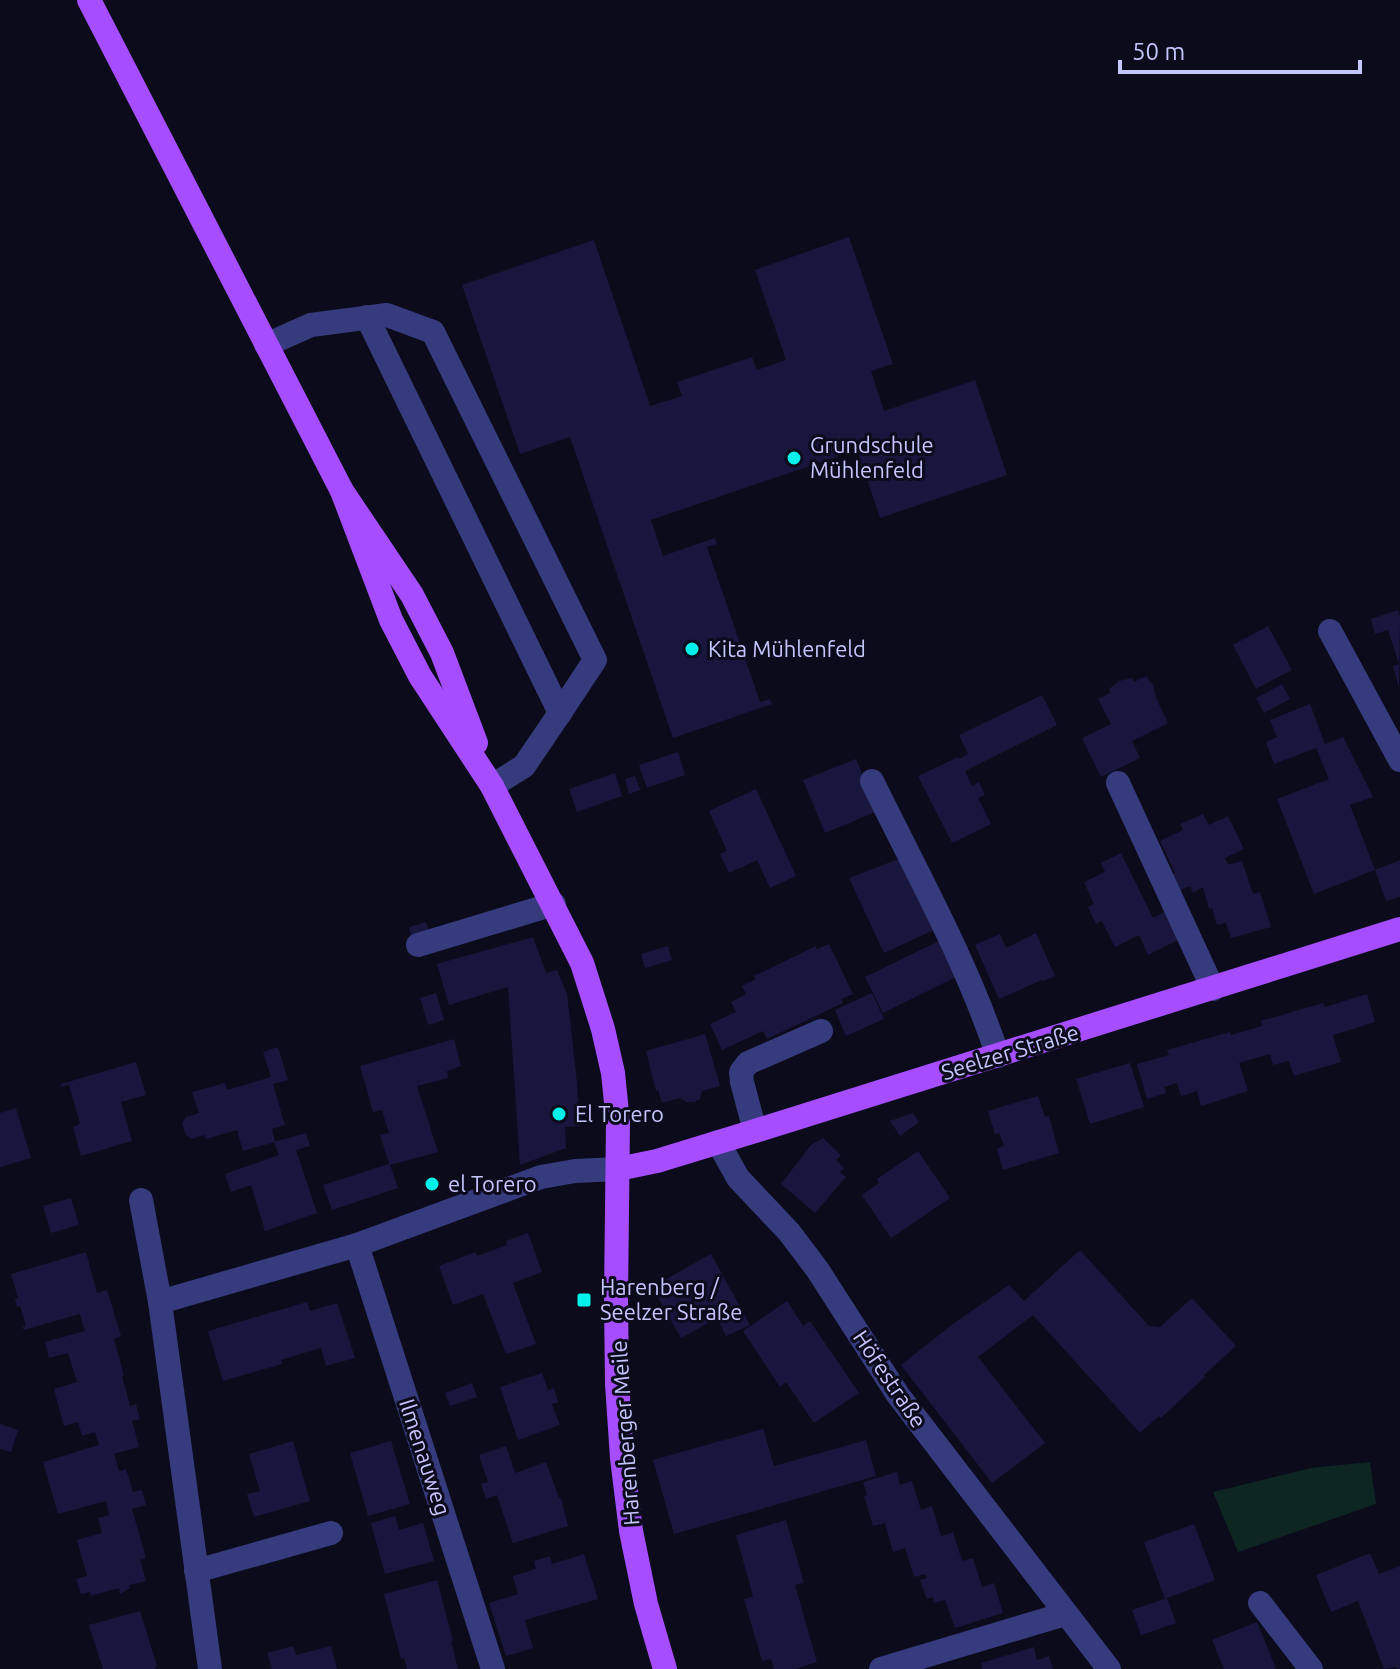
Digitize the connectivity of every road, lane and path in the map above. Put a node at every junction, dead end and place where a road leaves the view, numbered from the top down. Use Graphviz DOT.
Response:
graph roads {
  1 [pos="89,0"];
  2 [pos="367,317"];
  3 [pos="266,345"];
  4 [pos="1330,631"];
  5 [pos="560,713"];
  6 [pos="1400,760"];
  7 [pos="872,781"];
  8 [pos="1118,783"];
  9 [pos="492,786"];
  10 [pos="554,904"];
  11 [pos="1400,929"];
  12 [pos="418,945"];
  13 [pos="1213,989"];
  14 [pos="821,1031"];
  15 [pos="998,1056"];
  16 [pos="755,1131"];
  17 [pos="718,1142"];
  18 [pos="618,1169"];
  19 [pos="141,1200"];
  20 [pos="357,1245"];
  21 [pos="160,1302"];
  22 [pos="331,1533"];
  23 [pos="196,1571"];
  24 [pos="1260,1603"];
  25 [pos="1065,1614"];
  26 [pos="896,1667"];
  27 [pos="210,1669"];
  28 [pos="493,1669"];
  29 [pos="665,1669"];
  30 [pos="1109,1669"];
  31 [pos="1311,1669"];
  1 -- 3 [label="main road, Harenberger Meile"];
  2 -- 3 [label="street"];
  2 -- 5 [label="street"];
  2 -- 5 [label="street"];
  3 -- 9 [label="main road, Harenberger Meile"];
  4 -- 6 [label="street"];
  5 -- 9 [label="street"];
  7 -- 15 [label="street"];
  8 -- 13 [label="street"];
  9 -- 10 [label="main road, Harenberger Meile"];
  10 -- 12 [label="street"];
  10 -- 18 [label="main road, Harenberger Meile"];
  11 -- 13 [label="main road, Seelzer Straße"];
  13 -- 15 [label="main road, Seelzer Straße"];
  14 -- 16 [label="street"];
  15 -- 16 [label="main road, Seelzer Straße"];
  16 -- 17 [label="main road, Seelzer Straße"];
  17 -- 18 [label="main road, Seelzer Straße"];
  17 -- 25 [label="street, Höfestraße"];
  18 -- 20 [label="street"];
  18 -- 29 [label="main road, Harenberger Meile"];
  19 -- 21 [label="street"];
  20 -- 21 [label="street"];
  20 -- 28 [label="street, Ilmenauweg"];
  21 -- 23 [label="street"];
  22 -- 23 [label="street"];
  23 -- 27 [label="street"];
  24 -- 31 [label="street"];
  25 -- 26 [label="street"];
  25 -- 30 [label="street, Höfestraße"];
}
